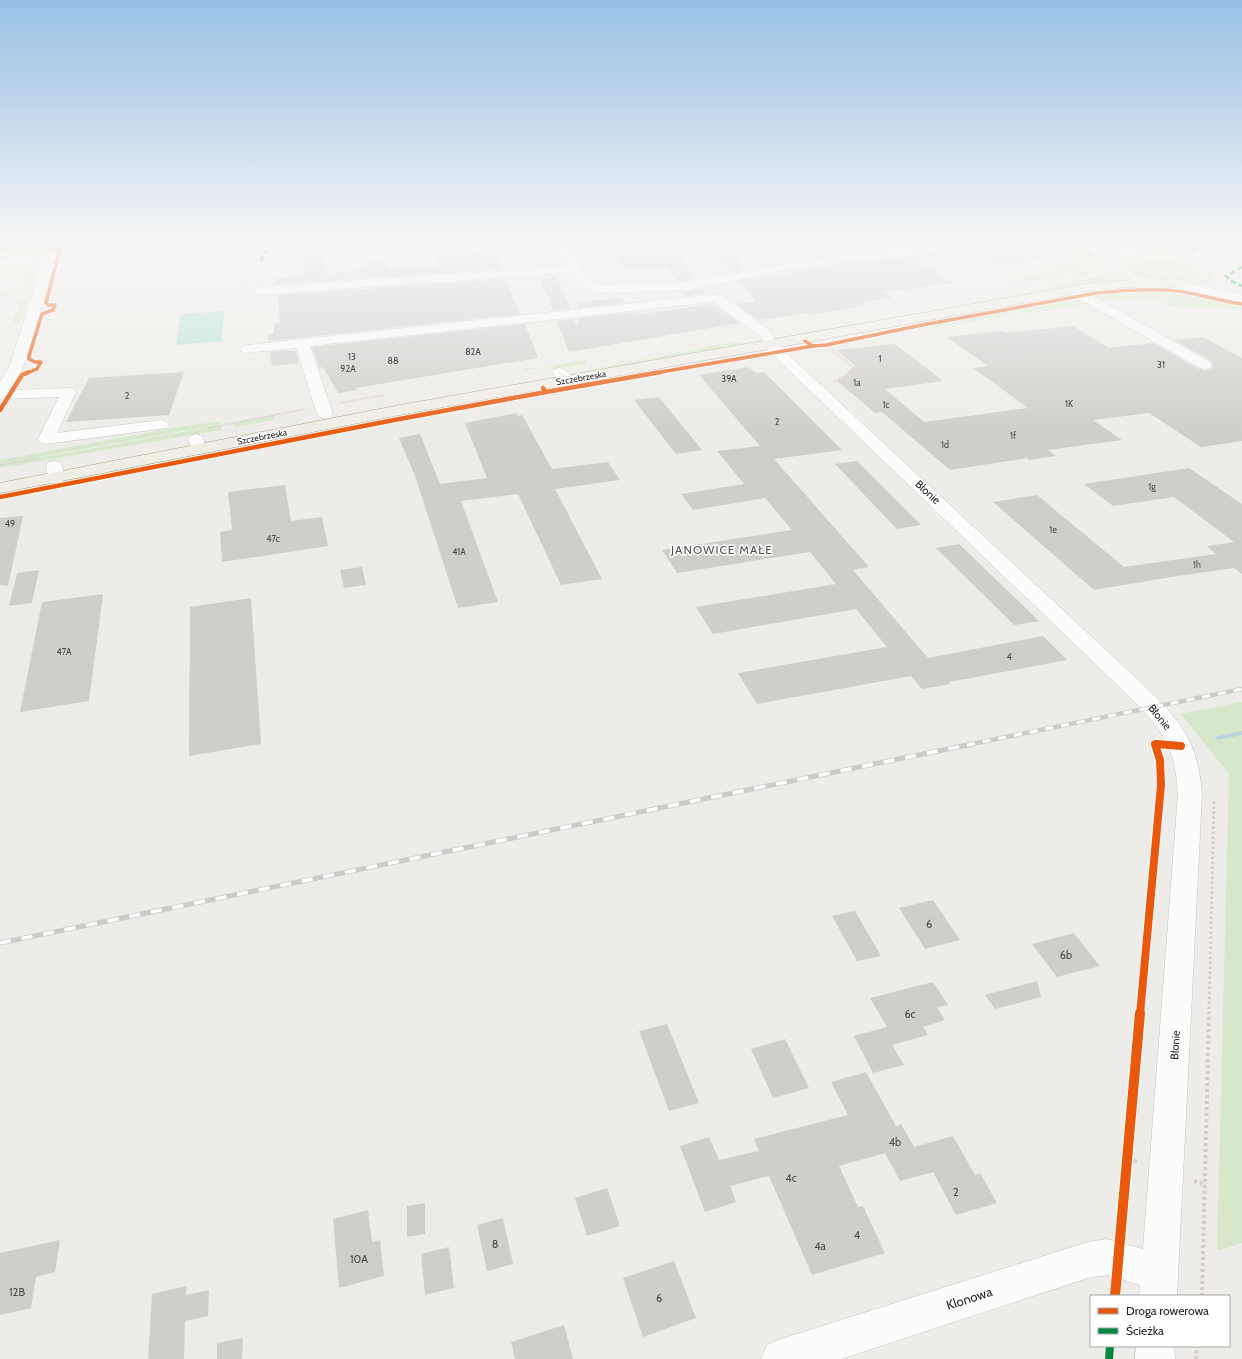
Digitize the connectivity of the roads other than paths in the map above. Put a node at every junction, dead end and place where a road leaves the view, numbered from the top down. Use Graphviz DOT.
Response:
graph roads {
  1 [pos="34,309"];
  2 [pos="614,309"];
  3 [pos="731,309"];
  4 [pos="919,309"];
  5 [pos="955,309"];
  6 [pos="1107,309"];
  7 [pos="768,339"];
  8 [pos="302,344"];
  9 [pos="247,349"];
  10 [pos="1205,365"];
  11 [pos="563,376"];
  12 [pos="3,390"];
  13 [pos="326,414"];
  14 [pos="161,425"];
  15 [pos="197,444"];
  16 [pos="55,472"];
  17 [pos="0,476"];
  18 [pos="0,488"];
  19 [pos="1159,1284"];
  20 [pos="1155,1347"];
  21 [pos="781,1359"];
  22 [pos="1155,1359"];
  1 -- 12 [label="street"];
  2 -- 8 [label="street, Błonie"];
  3 -- 7 [label="street, Błonie"];
  4 -- 7 [label="main road, Szczebrzeska"];
  5 -- 7 [label="main road, Szczebrzeska"];
  6 -- 10 [label="street"];
  7 -- 11 [label="main road, Szczebrzeska"];
  7 -- 19 [label="street, Błonie"];
  8 -- 9 [label="street"];
  8 -- 13 [label="street"];
  11 -- 13 [label="main road, Szczebrzeska"];
  11 -- 15 [label="main road, Szczebrzeska"];
  12 -- 14 [label="street"];
  13 -- 15 [label="main road, Szczebrzeska"];
  15 -- 16 [label="main road, Szczebrzeska"];
  16 -- 17 [label="main road, Szczebrzeska"];
  16 -- 18 [label="main road, Szczebrzeska"];
  19 -- 21 [label="street, Klonowa"];
  20 -- 22 [label="street"];
}
